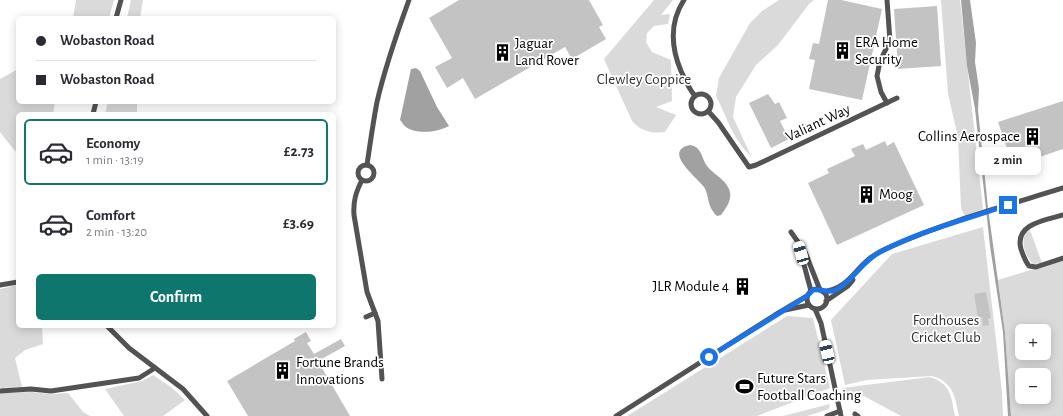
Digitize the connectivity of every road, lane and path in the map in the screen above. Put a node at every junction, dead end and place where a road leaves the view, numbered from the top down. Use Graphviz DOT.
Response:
graph roads {
  1 [pos="120,0"];
  2 [pos="409,0"];
  3 [pos="684,0"];
  4 [pos="887,0"];
  5 [pos="116,16"];
  6 [pos="695,96"];
  7 [pos="897,98"];
  8 [pos="887,103"];
  9 [pos="708,111"];
  10 [pos="367,166"];
  11 [pos="362,180"];
  12 [pos="1063,188"];
  13 [pos="1063,215"];
  14 [pos="791,232"];
  15 [pos="798,242"];
  16 [pos="1063,258"];
  17 [pos="864,264"];
  18 [pos="16,282"];
  19 [pos="0,285"];
  20 [pos="822,291"];
  21 [pos="809,294"];
  22 [pos="826,301"];
  23 [pos="809,305"];
  24 [pos="822,308"];
  25 [pos="815,309"];
  26 [pos="782,311"];
  27 [pos="375,313"];
  28 [pos="366,317"];
  29 [pos="821,323"];
  30 [pos="109,328"];
  31 [pos="155,368"];
  32 [pos="382,379"];
  33 [pos="0,391"];
  34 [pos="840,414"];
  35 [pos="207,416"];
  36 [pos="616,416"];
  37 [pos="827,416"];
  1 -- 5 [label="street"];
  2 -- 10 [label="street"];
  3 -- 6 [label="street"];
  4 -- 8 [label="street"];
  6 -- 9 [label="street"];
  6 -- 9 [label="street"];
  7 -- 8 [label="street, Valiant Way"];
  8 -- 9 [label="street, Valiant Way"];
  10 -- 11 [label="street"];
  10 -- 11 [label="street"];
  11 -- 27 [label="street"];
  12 -- 17 [label="street"];
  13 -- 16 [label="street"];
  14 -- 15 [label="street"];
  15 -- 20 [label="street"];
  15 -- 21 [label="street"];
  17 -- 20 [label="street"];
  17 -- 22 [label="street"];
  18 -- 19 [label="street"];
  20 -- 21 [label="street"];
  20 -- 22 [label="street"];
  21 -- 23 [label="street"];
  21 -- 26 [label="street"];
  22 -- 24 [label="street"];
  23 -- 25 [label="street"];
  23 -- 26 [label="street"];
  24 -- 25 [label="street"];
  24 -- 29 [label="street"];
  25 -- 29 [label="street"];
  26 -- 36 [label="street"];
  27 -- 28 [label="street"];
  27 -- 32 [label="street"];
  29 -- 34 [label="street"];
  30 -- 31 [label="street"];
  31 -- 33 [label="street"];
  31 -- 35 [label="street"];
  34 -- 37 [label="street"];
}
